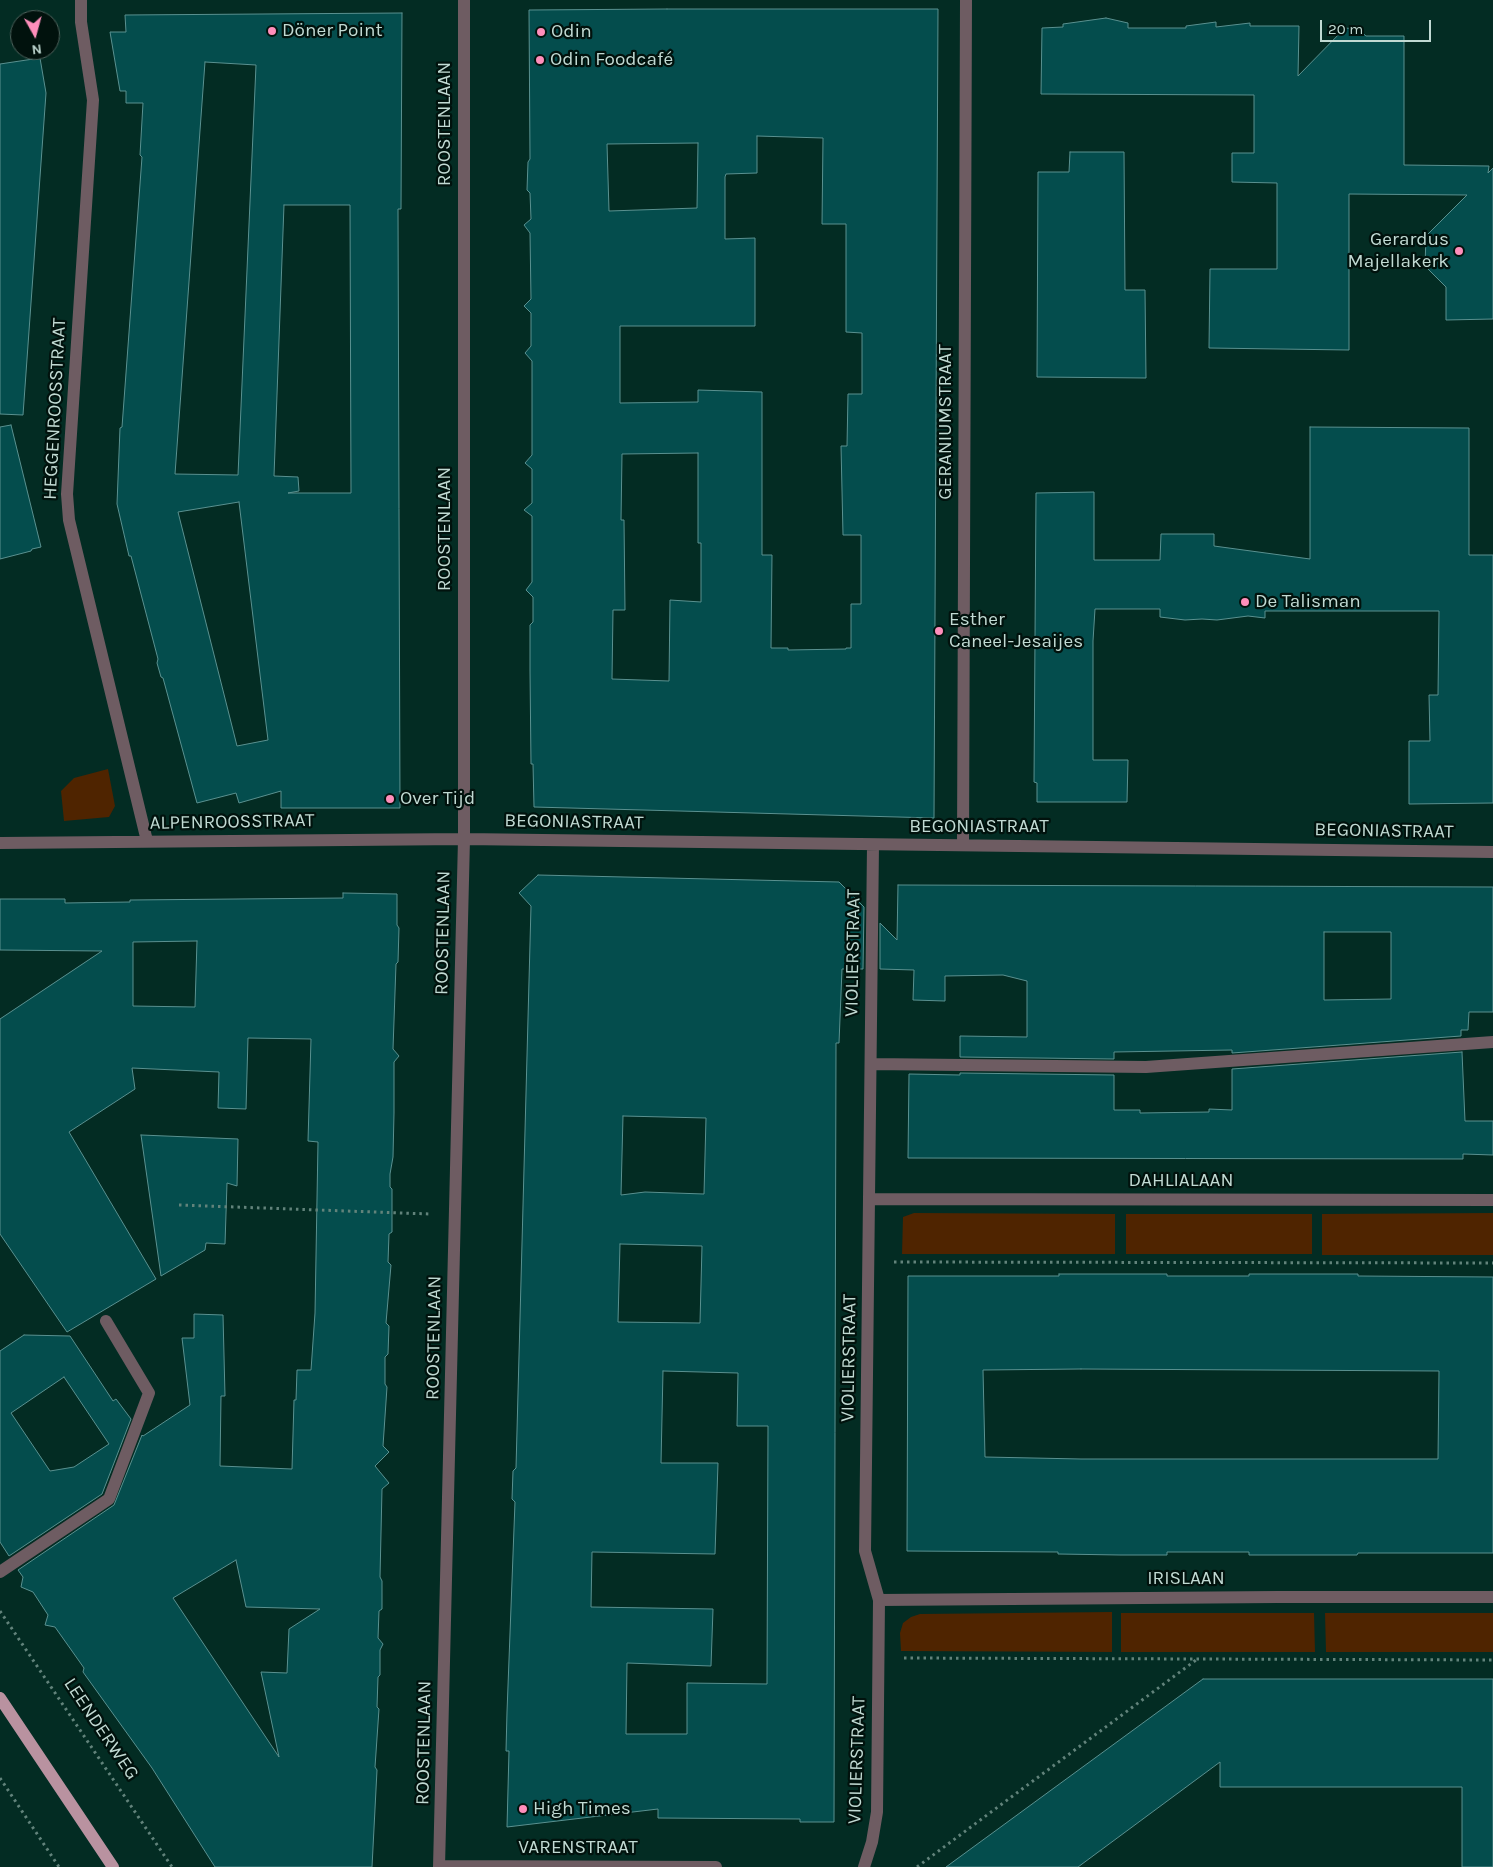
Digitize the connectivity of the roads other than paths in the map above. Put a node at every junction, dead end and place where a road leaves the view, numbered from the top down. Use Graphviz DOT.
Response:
graph roads {
  1 [pos="81,0"];
  2 [pos="464,0"];
  3 [pos="966,0"];
  4 [pos="464,839"];
  5 [pos="147,842"];
  6 [pos="0,843"];
  7 [pos="873,845"];
  8 [pos="963,845"];
  9 [pos="1493,852"];
  10 [pos="1493,1042"];
  11 [pos="871,1064"];
  12 [pos="869,1199"];
  13 [pos="1493,1200"];
  14 [pos="106,1321"];
  15 [pos="0,1572"];
  16 [pos="1493,1597"];
  17 [pos="879,1600"];
  18 [pos="0,1698"];
  19 [pos="439,1866"];
  20 [pos="113,1867"];
  21 [pos="716,1867"];
  22 [pos="864,1867"];
  1 -- 5 [label="street, HEGGENROOSSTRAAT"];
  2 -- 4 [label="street, ROOSTENLAAN"];
  3 -- 8 [label="street, GERANIUMSTRAAT"];
  4 -- 5 [label="street, ALPENROOSSTRAAT"];
  4 -- 7 [label="street, BEGONIASTRAAT"];
  4 -- 19 [label="street, ROOSTENLAAN"];
  5 -- 6 [label="street, ALPENROOSSTRAAT"];
  7 -- 8 [label="street, BEGONIASTRAAT"];
  7 -- 11 [label="street, VIOLIERSTRAAT"];
  8 -- 9 [label="street, BEGONIASTRAAT"];
  10 -- 11 [label="street"];
  11 -- 12 [label="street, VIOLIERSTRAAT"];
  12 -- 13 [label="street, DAHLIALAAN"];
  12 -- 17 [label="street, VIOLIERSTRAAT"];
  14 -- 15 [label="street"];
  16 -- 17 [label="street, IRISLAAN"];
  17 -- 22 [label="street, VIOLIERSTRAAT"];
  18 -- 20 [label="main road"];
  19 -- 21 [label="street, VARENSTRAAT"];
}
